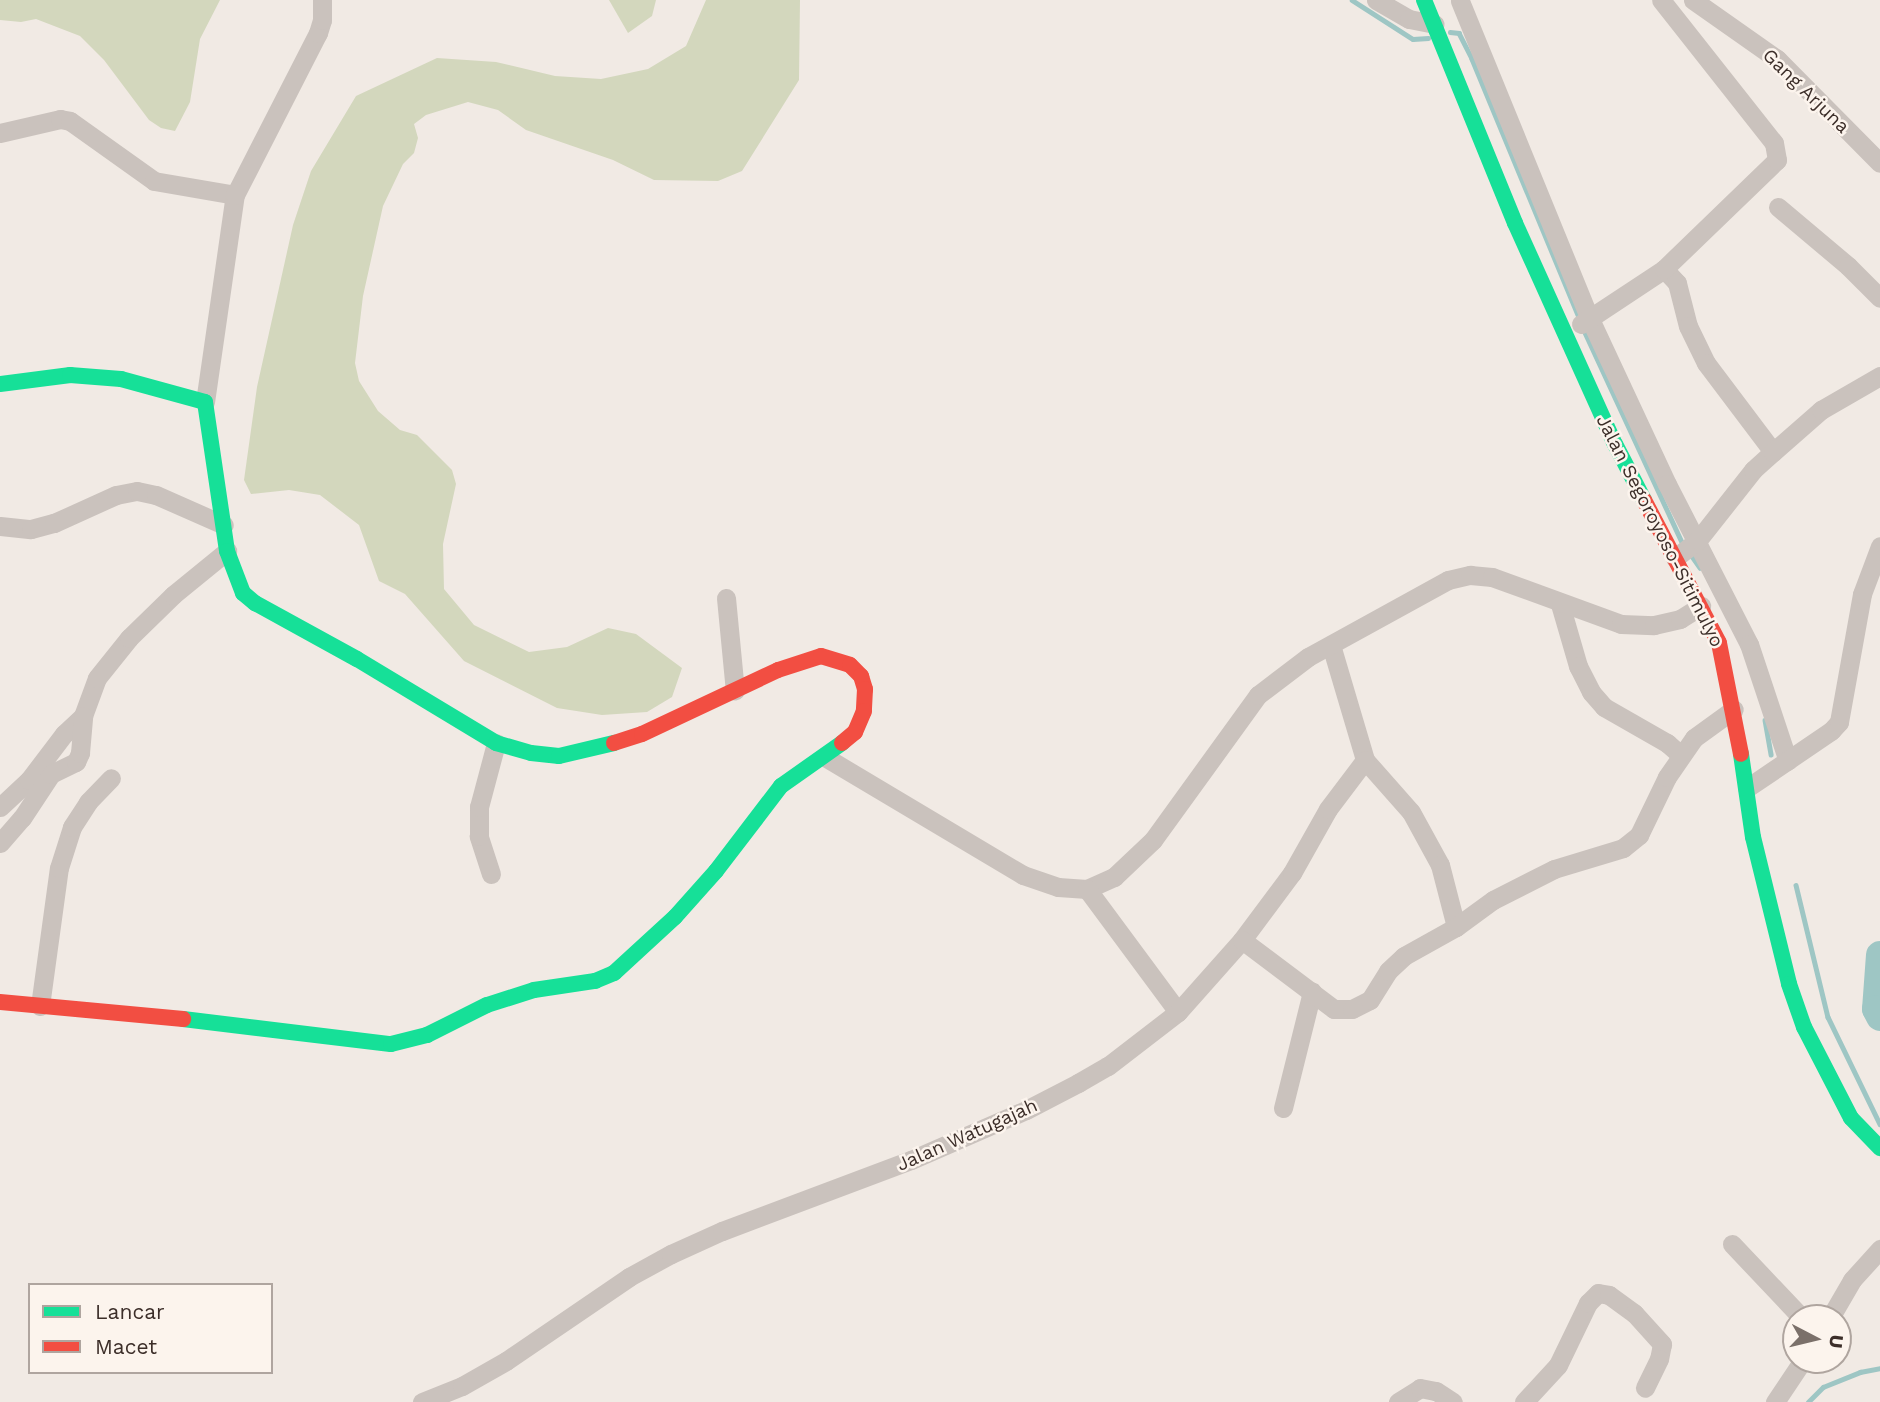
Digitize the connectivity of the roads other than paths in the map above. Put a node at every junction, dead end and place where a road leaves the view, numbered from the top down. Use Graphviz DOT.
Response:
graph roads {
  1 [pos="322,0"];
  2 [pos="1376,0"];
  3 [pos="1661,0"];
  4 [pos="1693,0"];
  5 [pos="1463,1"];
  6 [pos="1429,11"];
  7 [pos="0,133"];
  8 [pos="1880,163"];
  9 [pos="235,195"];
  10 [pos="1778,206"];
  11 [pos="1664,269"];
  12 [pos="1880,298"];
  13 [pos="1590,319"];
  14 [pos="1565,333"];
  15 [pos="1880,376"];
  16 [pos="0,384"];
  17 [pos="205,402"];
  18 [pos="1773,452"];
  19 [pos="224,524"];
  20 [pos="0,526"];
  21 [pos="1698,540"];
  22 [pos="1880,546"];
  23 [pos="228,551"];
  24 [pos="1675,558"];
  25 [pos="726,598"];
  26 [pos="1560,604"];
  27 [pos="1701,606"];
  28 [pos="1331,645"];
  29 [pos="735,691"];
  30 [pos="1734,709"];
  31 [pos="83,716"];
  32 [pos="496,743"];
  33 [pos="1681,755"];
  34 [pos="825,757"];
  35 [pos="1365,760"];
  36 [pos="1788,761"];
  37 [pos="111,778"];
  38 [pos="1748,788"];
  39 [pos="0,807"];
  40 [pos="0,843"];
  41 [pos="491,874"];
  42 [pos="1087,889"];
  43 [pos="1456,927"];
  44 [pos="1242,940"];
  45 [pos="1312,992"];
  46 [pos="0,1002"];
  47 [pos="40,1006"];
  48 [pos="1178,1012"];
  49 [pos="1283,1108"];
  50 [pos="1880,1148"];
  51 [pos="1732,1244"];
  52 [pos="1880,1249"];
  53 [pos="1789,1304"];
  54 [pos="1837,1304"];
  55 [pos="1794,1374"];
  56 [pos="1645,1388"];
  57 [pos="422,1402"];
  58 [pos="1398,1402"];
  59 [pos="1453,1402"];
  60 [pos="1524,1402"];
  61 [pos="1775,1402"];
  1 -- 9 [label="street"];
  2 -- 6 [label="street"];
  3 -- 11 [label="street"];
  4 -- 8 [label="street, Gang Arjuna"];
  5 -- 6 [label="street"];
  5 -- 13 [label="street"];
  6 -- 14 [label="street, Jalan Segoroyoso-Sitimulyo"];
  7 -- 9 [label="street"];
  9 -- 17 [label="street"];
  10 -- 12 [label="street"];
  11 -- 13 [label="street"];
  11 -- 18 [label="street"];
  13 -- 14 [label="street"];
  13 -- 21 [label="street"];
  14 -- 24 [label="street, Jalan Segoroyoso-Sitimulyo"];
  15 -- 18 [label="street"];
  16 -- 17 [label="street"];
  17 -- 19 [label="street"];
  18 -- 21 [label="street"];
  19 -- 20 [label="street"];
  19 -- 23 [label="street"];
  21 -- 24 [label="street"];
  21 -- 36 [label="street"];
  22 -- 36 [label="street"];
  23 -- 31 [label="street"];
  23 -- 32 [label="street"];
  24 -- 27 [label="street, Jalan Segoroyoso-Sitimulyo"];
  25 -- 29 [label="street"];
  26 -- 27 [label="street"];
  26 -- 28 [label="street"];
  26 -- 33 [label="street"];
  27 -- 30 [label="street, Jalan Segoroyoso-Sitimulyo"];
  28 -- 35 [label="street"];
  28 -- 42 [label="street"];
  29 -- 32 [label="street"];
  29 -- 34 [label="street"];
  30 -- 33 [label="street"];
  30 -- 38 [label="street, Jalan Segoroyoso-Sitimulyo"];
  31 -- 39 [label="street"];
  31 -- 40 [label="street"];
  32 -- 41 [label="street"];
  33 -- 43 [label="street"];
  34 -- 42 [label="street"];
  34 -- 47 [label="street"];
  35 -- 43 [label="street"];
  35 -- 44 [label="street, Jalan Watugajah"];
  36 -- 38 [label="street"];
  37 -- 47 [label="street"];
  38 -- 50 [label="street, Jalan Segoroyoso-Sitimulyo"];
  42 -- 48 [label="street"];
  43 -- 45 [label="street"];
  44 -- 45 [label="street"];
  44 -- 48 [label="street, Jalan Watugajah"];
  45 -- 49 [label="street"];
  46 -- 47 [label="street"];
  48 -- 57 [label="street, Jalan Watugajah"];
  51 -- 53 [label="street"];
  52 -- 54 [label="street"];
  55 -- 61 [label="street"];
  56 -- 60 [label="street"];
  58 -- 59 [label="street"];
}
